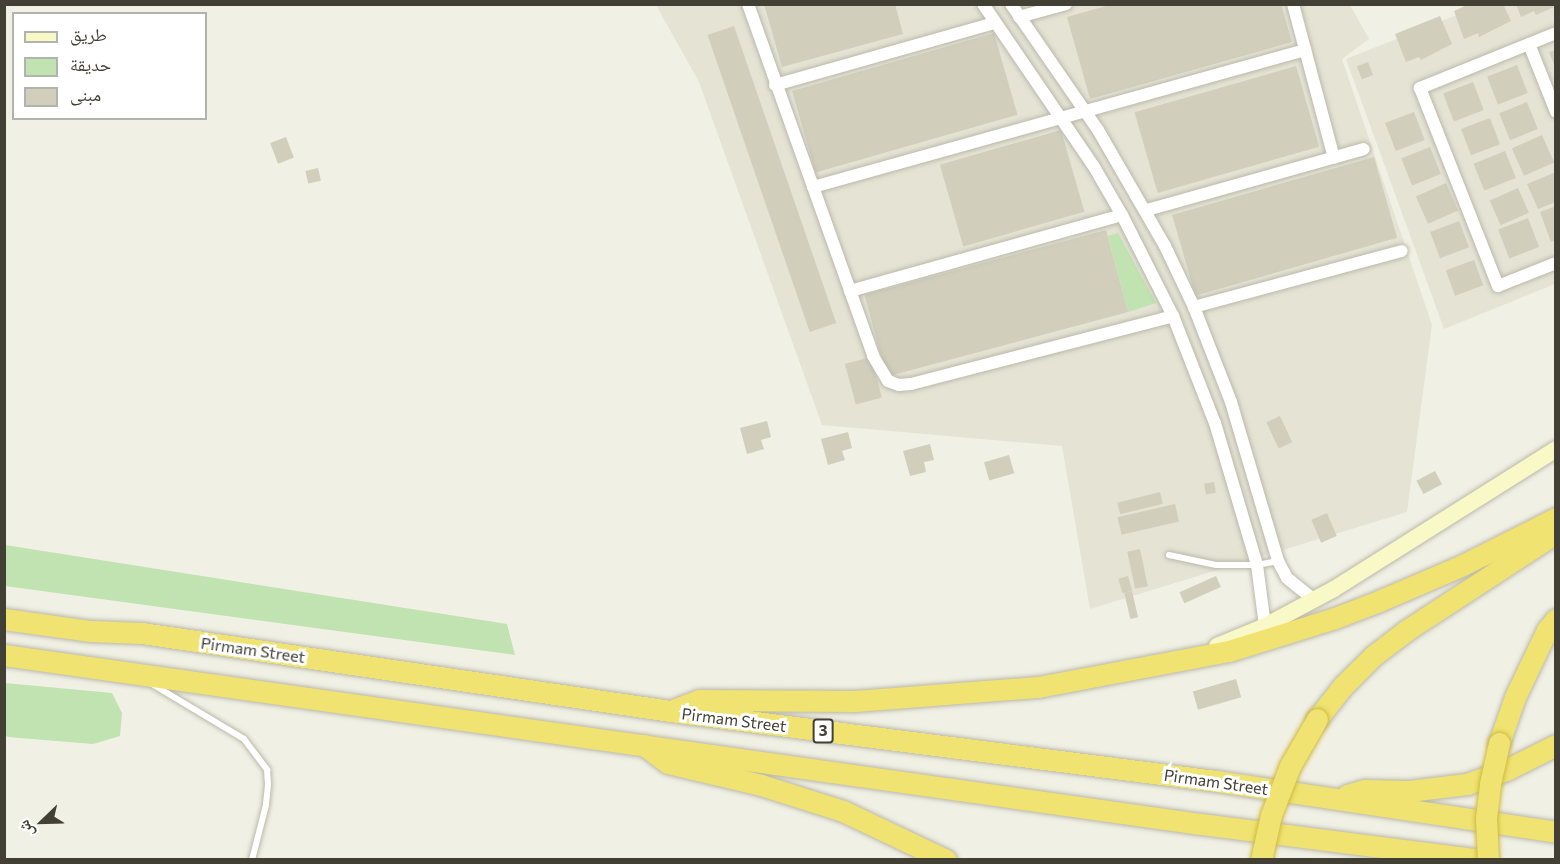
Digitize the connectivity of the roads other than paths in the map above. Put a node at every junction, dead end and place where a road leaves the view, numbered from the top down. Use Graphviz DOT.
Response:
graph roads {
  1 [pos="748,4"];
  2 [pos="983,4"];
  3 [pos="1011,4"];
  4 [pos="1066,4"];
  5 [pos="1293,4"];
  6 [pos="1019,17"];
  7 [pos="994,22"];
  8 [pos="1556,33"];
  9 [pos="1529,44"];
  10 [pos="1305,50"];
  11 [pos="775,85"];
  12 [pos="1086,112"];
  13 [pos="1556,112"];
  14 [pos="1061,117"];
  15 [pos="1364,148"];
  16 [pos="1334,158"];
  17 [pos="813,187"];
  18 [pos="1147,210"];
  19 [pos="1122,215"];
  20 [pos="1402,251"];
  21 [pos="1556,264"];
  22 [pos="850,291"];
  23 [pos="1194,307"];
  24 [pos="1173,316"];
  25 [pos="1556,449"];
  26 [pos="1556,518"];
  27 [pos="1556,532"];
  28 [pos="1169,555"];
  29 [pos="1278,561"];
  30 [pos="1257,565"];
  31 [pos="1314,600"];
  32 [pos="4,619"];
  33 [pos="1556,619"];
  34 [pos="1265,626"];
  35 [pos="4,655"];
  36 [pos="1194,656"];
  37 [pos="130,672"];
  38 [pos="670,711"];
  39 [pos="641,743"];
  40 [pos="1556,745"];
  41 [pos="1332,800"];
  42 [pos="1556,832"];
  43 [pos="1404,848"];
  44 [pos="252,860"];
  45 [pos="946,860"];
  46 [pos="1261,860"];
  47 [pos="1376,860"];
  48 [pos="1481,860"];
  49 [pos="1488,860"];
  1 -- 11 [label="street"];
  2 -- 7 [label="street"];
  3 -- 6 [label="street"];
  4 -- 6 [label="street"];
  5 -- 10 [label="street"];
  6 -- 12 [label="street"];
  7 -- 11 [label="street"];
  7 -- 14 [label="street"];
  8 -- 9 [label="street"];
  9 -- 13 [label="street"];
  9 -- 21 [label="street"];
  10 -- 12 [label="street"];
  10 -- 16 [label="street"];
  11 -- 17 [label="street"];
  12 -- 14 [label="street"];
  12 -- 18 [label="street"];
  14 -- 17 [label="street"];
  14 -- 19 [label="street"];
  15 -- 16 [label="street"];
  16 -- 18 [label="street"];
  17 -- 22 [label="street"];
  18 -- 23 [label="street"];
  19 -- 22 [label="street"];
  19 -- 24 [label="street"];
  20 -- 23 [label="street"];
  22 -- 24 [label="street"];
  23 -- 29 [label="street"];
  24 -- 30 [label="street"];
  25 -- 31 [label="street"];
  26 -- 36 [label="highway"];
  27 -- 46 [label="highway, bridge"];
  28 -- 30 [label="lane"];
  29 -- 30 [label="lane"];
  29 -- 31 [label="street"];
  30 -- 34 [label="street"];
  31 -- 34 [label="street"];
  32 -- 38 [label="highway, Pirmam Street / 3"];
  33 -- 49 [label="highway, bridge"];
  34 -- 36 [label="street"];
  35 -- 37 [label="highway, 3"];
  36 -- 38 [label="highway"];
  37 -- 39 [label="highway, 3"];
  37 -- 44 [label="lane"];
  38 -- 41 [label="highway, Pirmam Street / 3"];
  39 -- 43 [label="highway, 3"];
  39 -- 45 [label="highway"];
  40 -- 41 [label="highway"];
  41 -- 42 [label="highway, Pirmam Street / 3"];
  43 -- 47 [label="highway"];
  43 -- 48 [label="highway, 3"];
}
